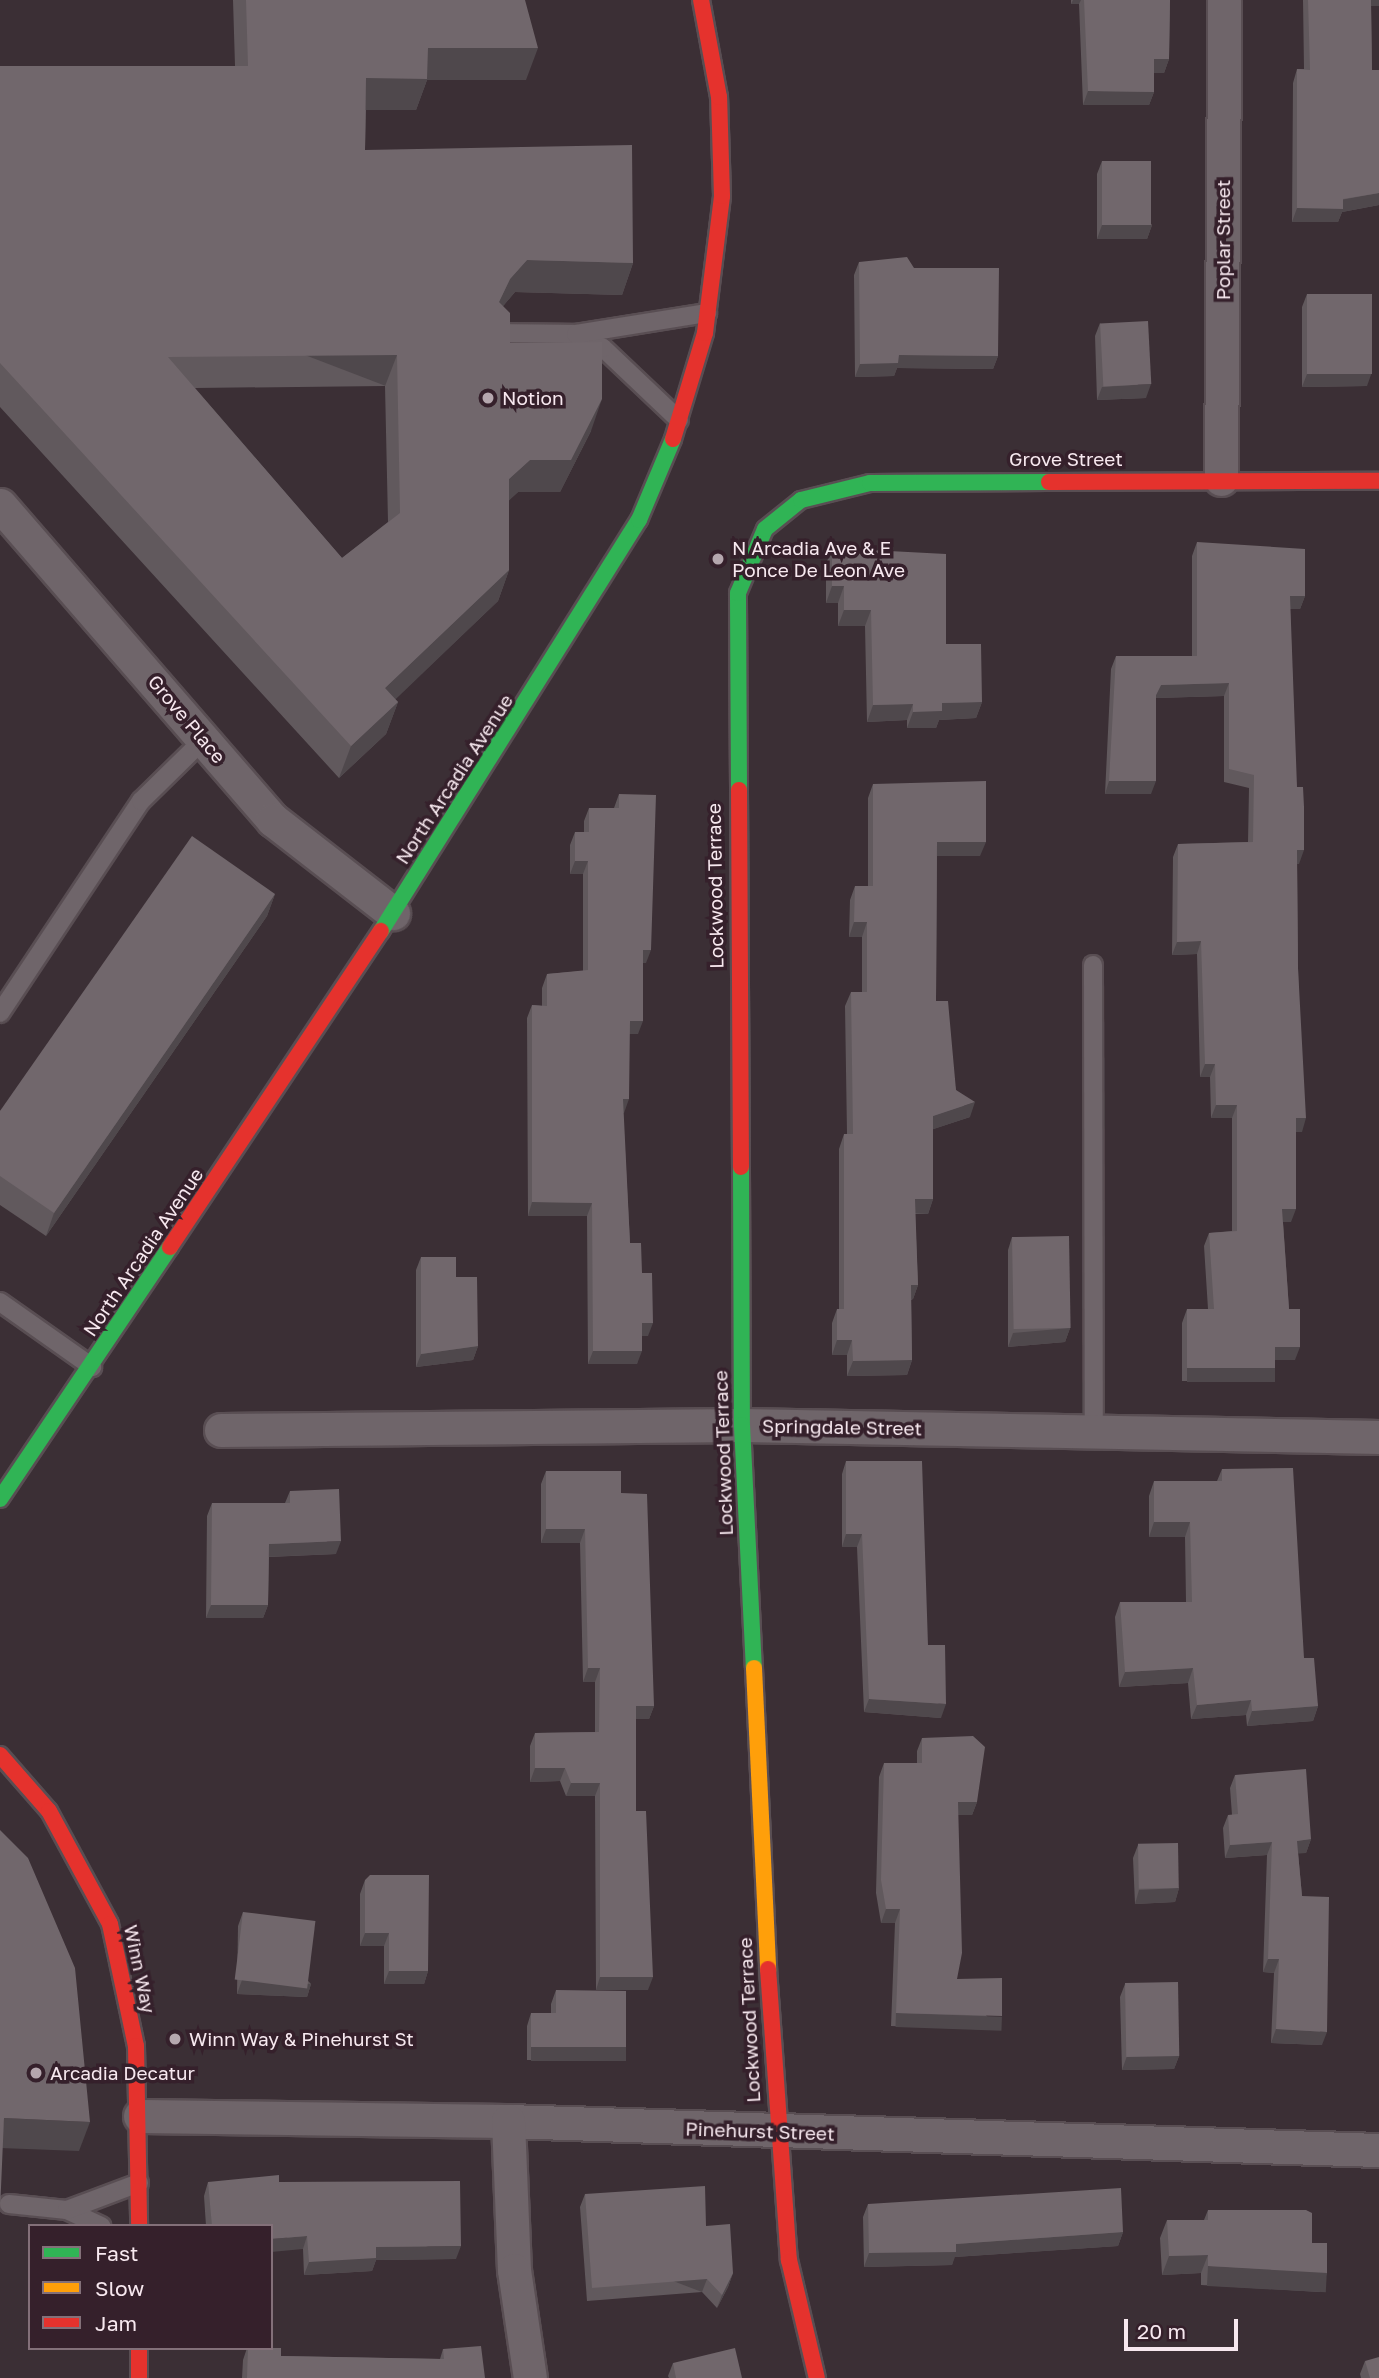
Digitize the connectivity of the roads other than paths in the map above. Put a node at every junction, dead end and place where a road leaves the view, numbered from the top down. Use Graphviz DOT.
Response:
graph roads {
  1 [pos="701,0"];
  2 [pos="1224,0"];
  3 [pos="707,313"];
  4 [pos="499,333"];
  5 [pos="576,334"];
  6 [pos="679,420"];
  7 [pos="1221,480"];
  8 [pos="1379,481"];
  9 [pos="0,505"];
  10 [pos="765,528"];
  11 [pos="204,738"];
  12 [pos="393,913"];
  13 [pos="1093,965"];
  14 [pos="0,1013"];
  15 [pos="0,1302"];
  16 [pos="92,1367"];
  17 [pos="742,1424"];
  18 [pos="221,1430"];
  19 [pos="1094,1432"];
  20 [pos="1379,1437"];
  21 [pos="0,1499"];
  22 [pos="0,1755"];
  23 [pos="140,2116"];
  24 [pos="508,2121"];
  25 [pos="776,2133"];
  26 [pos="1379,2150"];
  27 [pos="139,2183"];
  28 [pos="9,2204"];
  29 [pos="67,2210"];
  30 [pos="97,2224"];
  31 [pos="139,2224"];
  32 [pos="139,2350"];
  33 [pos="139,2378"];
  34 [pos="530,2378"];
  35 [pos="817,2378"];
  1 -- 3 [label="street, North Arcadia Avenue"];
  2 -- 7 [label="street, Poplar Street"];
  3 -- 5 [label="lane"];
  3 -- 6 [label="street, North Arcadia Avenue"];
  4 -- 5 [label="lane"];
  5 -- 6 [label="lane"];
  6 -- 12 [label="street, North Arcadia Avenue"];
  7 -- 8 [label="street, Grove Street"];
  7 -- 10 [label="street, Grove Street"];
  9 -- 11 [label="street, Grove Place"];
  10 -- 17 [label="street, Lockwood Terrace"];
  11 -- 12 [label="street, Grove Place"];
  11 -- 14 [label="lane"];
  12 -- 16 [label="street, North Arcadia Avenue"];
  13 -- 19 [label="lane"];
  15 -- 16 [label="lane"];
  16 -- 21 [label="street, North Arcadia Avenue"];
  17 -- 18 [label="street, Springdale Street"];
  17 -- 19 [label="street, Springdale Street"];
  17 -- 25 [label="street, Lockwood Terrace"];
  19 -- 20 [label="street, Springdale Street"];
  22 -- 23 [label="street, Winn Way"];
  23 -- 24 [label="street, Pinehurst Street"];
  23 -- 27 [label="street, Winn Way"];
  24 -- 25 [label="street, Pinehurst Street"];
  24 -- 34 [label="street"];
  25 -- 26 [label="street, Pinehurst Street"];
  25 -- 35 [label="street, Lockwood Terrace"];
  27 -- 29 [label="lane"];
  27 -- 31 [label="street, Winn Way"];
  28 -- 29 [label="lane"];
  29 -- 30 [label="lane"];
  32 -- 33 [label="street"];
}
